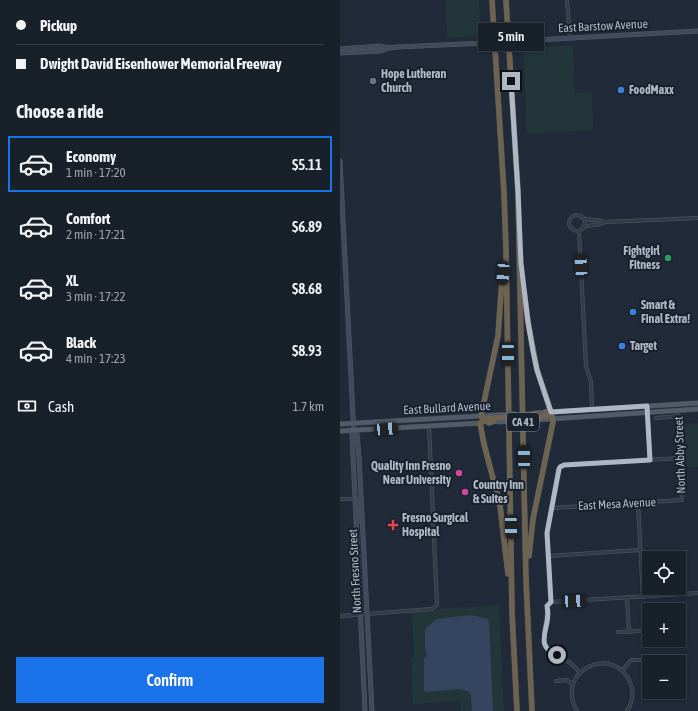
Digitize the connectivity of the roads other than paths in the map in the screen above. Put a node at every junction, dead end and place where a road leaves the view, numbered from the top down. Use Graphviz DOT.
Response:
graph roads {
  1 [pos="492,0"];
  2 [pos="506,0"];
  3 [pos="567,0"];
  4 [pos="698,31"];
  5 [pos="570,38"];
  6 [pos="389,48"];
  7 [pos="340,49"];
  8 [pos="340,53"];
  9 [pos="340,162"];
  10 [pos="582,218"];
  11 [pos="698,218"];
  12 [pos="605,222"];
  13 [pos="584,227"];
  14 [pos="579,231"];
  15 [pos="342,239"];
  16 [pos="506,249"];
  17 [pos="521,263"];
  18 [pos="698,403"];
  19 [pos="647,406"];
  20 [pos="592,409"];
  21 [pos="698,409"];
  22 [pos="678,410"];
  23 [pos="648,412"];
  24 [pos="548,414"];
  25 [pos="679,416"];
  26 [pos="656,418"];
  27 [pos="498,419"];
  28 [pos="483,421"];
  29 [pos="354,423"];
  30 [pos="340,424"];
  31 [pos="429,426"];
  32 [pos="354,430"];
  33 [pos="340,431"];
  34 [pos="681,458"];
  35 [pos="650,460"];
  36 [pos="340,499"];
  37 [pos="355,499"];
  38 [pos="682,500"];
  39 [pos="638,503"];
  40 [pos="551,508"];
  41 [pos="363,532"];
  42 [pos="640,550"];
  43 [pos="548,556"];
  44 [pos="526,580"];
  45 [pos="698,593"];
  46 [pos="643,597"];
  47 [pos="627,598"];
  48 [pos="551,602"];
  49 [pos="512,612"];
  50 [pos="367,613"];
  51 [pos="361,614"];
  52 [pos="340,616"];
  53 [pos="640,631"];
  54 [pos="618,632"];
  55 [pos="629,632"];
  56 [pos="642,660"];
  57 [pos="622,671"];
  58 [pos="580,673"];
  59 [pos="556,681"];
  60 [pos="573,685"];
  61 [pos="367,711"];
  62 [pos="372,711"];
  63 [pos="517,711"];
  64 [pos="532,711"];
  65 [pos="577,711"];
  66 [pos="627,711"];
  1 -- 16 [label="highway, CA 41"];
  2 -- 17 [label="highway, CA 41"];
  3 -- 5 [label="street"];
  4 -- 5 [label="main road, East Barstow Avenue"];
  5 -- 6 [label="main road, East Barstow Avenue, bridge"];
  6 -- 7 [label="main road, East Barstow Avenue"];
  6 -- 8 [label="main road, East Barstow Avenue"];
  9 -- 15 [label="main road, North Fresno Street"];
  10 -- 12 [label="street"];
  10 -- 13 [label="street"];
  10 -- 14 [label="street"];
  11 -- 12 [label="street"];
  12 -- 13 [label="street"];
  13 -- 14 [label="street"];
  14 -- 20 [label="street"];
  15 -- 29 [label="main road, North Fresno Street"];
  16 -- 28 [label="highway"];
  16 -- 49 [label="highway, CA 41"];
  17 -- 24 [label="highway"];
  17 -- 44 [label="highway, CA 41"];
  18 -- 19 [label="main road"];
  19 -- 20 [label="main road"];
  19 -- 23 [label="street"];
  20 -- 24 [label="main road"];
  21 -- 22 [label="main road"];
  22 -- 23 [label="main road"];
  22 -- 25 [label="street, North Abby Street"];
  23 -- 24 [label="main road"];
  23 -- 35 [label="street"];
  24 -- 27 [label="highway, bridge"];
  24 -- 44 [label="highway"];
  25 -- 26 [label="street"];
  25 -- 34 [label="street, North Abby Street"];
  27 -- 28 [label="highway"];
  27 -- 28 [label="main road, East Bullard Avenue"];
  28 -- 29 [label="main road, East Bullard Avenue"];
  28 -- 31 [label="main road, East Bullard Avenue"];
  28 -- 49 [label="highway"];
  29 -- 30 [label="main road, East Bullard Avenue"];
  29 -- 32 [label="main road, North Fresno Street"];
  31 -- 32 [label="main road, East Bullard Avenue"];
  31 -- 50 [label="street"];
  32 -- 33 [label="main road, East Bullard Avenue"];
  32 -- 37 [label="main road, North Fresno Street"];
  32 -- 41 [label="main road, North Fresno Street"];
  34 -- 35 [label="street"];
  34 -- 38 [label="street, North Abby Street"];
  35 -- 40 [label="street"];
  36 -- 37 [label="street"];
  37 -- 41 [label="main road"];
  37 -- 51 [label="main road, North Fresno Street"];
  38 -- 39 [label="street, East Mesa Avenue"];
  39 -- 40 [label="street, East Mesa Avenue"];
  39 -- 42 [label="street"];
  40 -- 43 [label="street"];
  41 -- 50 [label="main road, North Fresno Street"];
  42 -- 43 [label="street"];
  42 -- 46 [label="street"];
  43 -- 48 [label="street"];
  44 -- 64 [label="highway, CA 41"];
  45 -- 46 [label="street"];
  46 -- 47 [label="street"];
  47 -- 48 [label="street"];
  47 -- 55 [label="street"];
  48 -- 58 [label="street"];
  49 -- 63 [label="highway, CA 41"];
  50 -- 51 [label="street"];
  50 -- 62 [label="main road, North Fresno Street"];
  51 -- 52 [label="street"];
  51 -- 61 [label="main road, North Fresno Street"];
  53 -- 55 [label="street"];
  54 -- 55 [label="street"];
  56 -- 57 [label="street"];
  57 -- 58 [label="street"];
  57 -- 66 [label="street"];
  58 -- 60 [label="street"];
  59 -- 60 [label="street"];
  60 -- 65 [label="street"];
}
